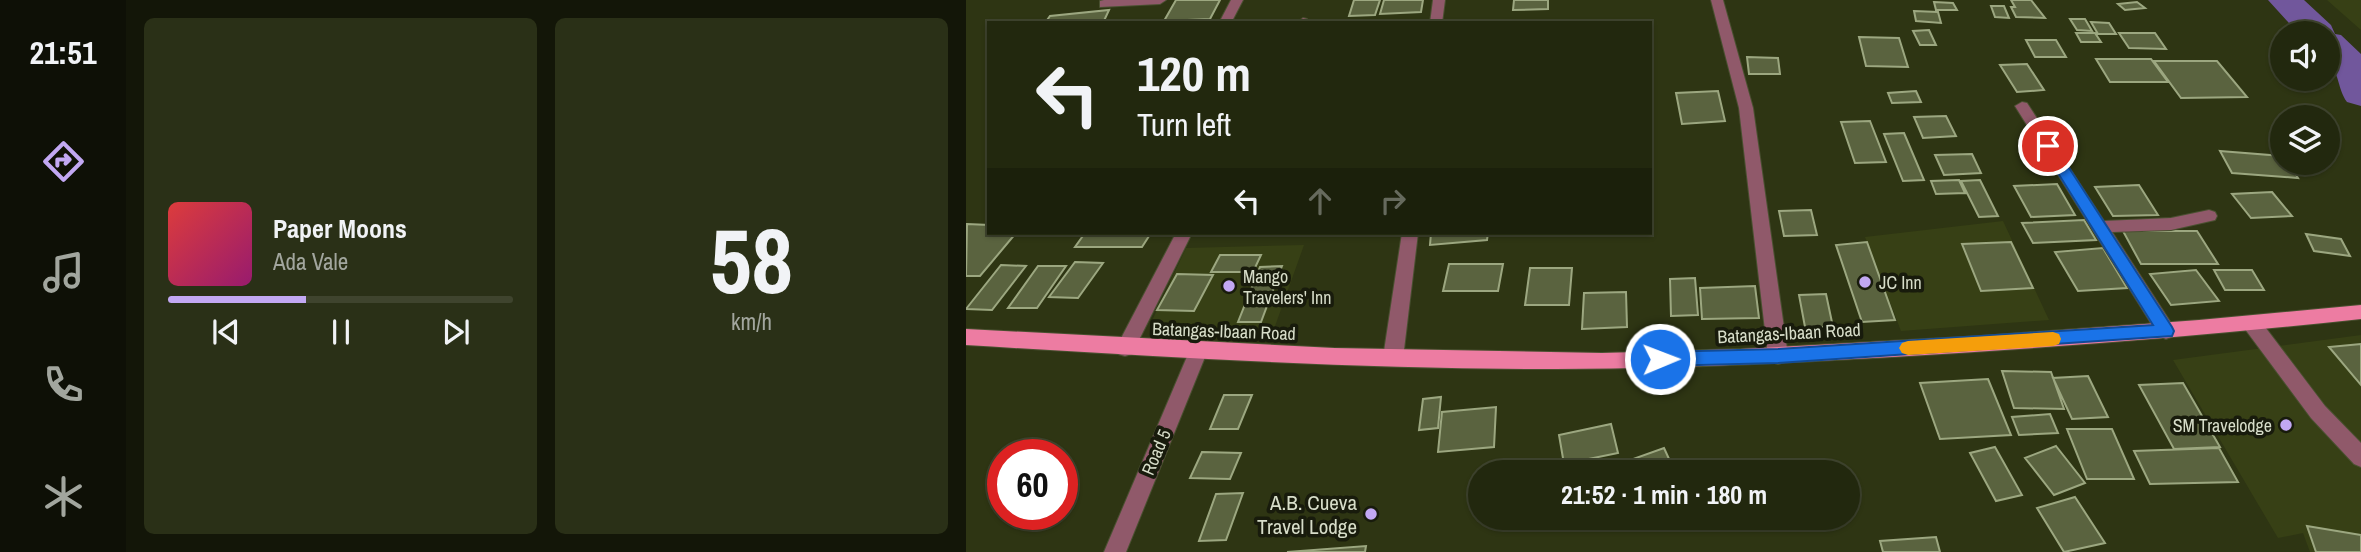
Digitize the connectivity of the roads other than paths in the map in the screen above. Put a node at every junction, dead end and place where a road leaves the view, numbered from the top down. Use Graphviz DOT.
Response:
graph roads {
  1 [pos="1160,0"];
  2 [pos="1237,0"];
  3 [pos="1439,0"];
  4 [pos="1717,0"];
  5 [pos="1104,4"];
  6 [pos="1226,21"];
  7 [pos="1436,21"];
  8 [pos="2022,106"];
  9 [pos="2209,216"];
  10 [pos="2099,227"];
  11 [pos="1183,235"];
  12 [pos="1410,235"];
  13 [pos="2361,312"];
  14 [pos="2252,324"];
  15 [pos="2166,331"];
  16 [pos="966,337"];
  17 [pos="1125,348"];
  18 [pos="1198,352"];
  19 [pos="1778,356"];
  20 [pos="1393,358"];
  21 [pos="2361,457"];
  22 [pos="1115,552"];
  1 -- 5 [label="street"];
  2 -- 6 [label="street"];
  3 -- 7 [label="street"];
  4 -- 19 [label="street"];
  8 -- 10 [label="street"];
  9 -- 10 [label="street"];
  10 -- 15 [label="street"];
  11 -- 17 [label="street"];
  12 -- 20 [label="street"];
  13 -- 14 [label="main road, Batangas-Ibaan Road"];
  14 -- 15 [label="main road, Batangas-Ibaan Road"];
  14 -- 21 [label="street"];
  15 -- 19 [label="main road, Batangas-Ibaan Road"];
  16 -- 17 [label="main road, Batangas-Ibaan Road"];
  17 -- 18 [label="main road, Batangas-Ibaan Road"];
  18 -- 20 [label="main road, Batangas-Ibaan Road"];
  18 -- 22 [label="street, Road 5"];
  19 -- 20 [label="main road, Batangas-Ibaan Road"];
}
